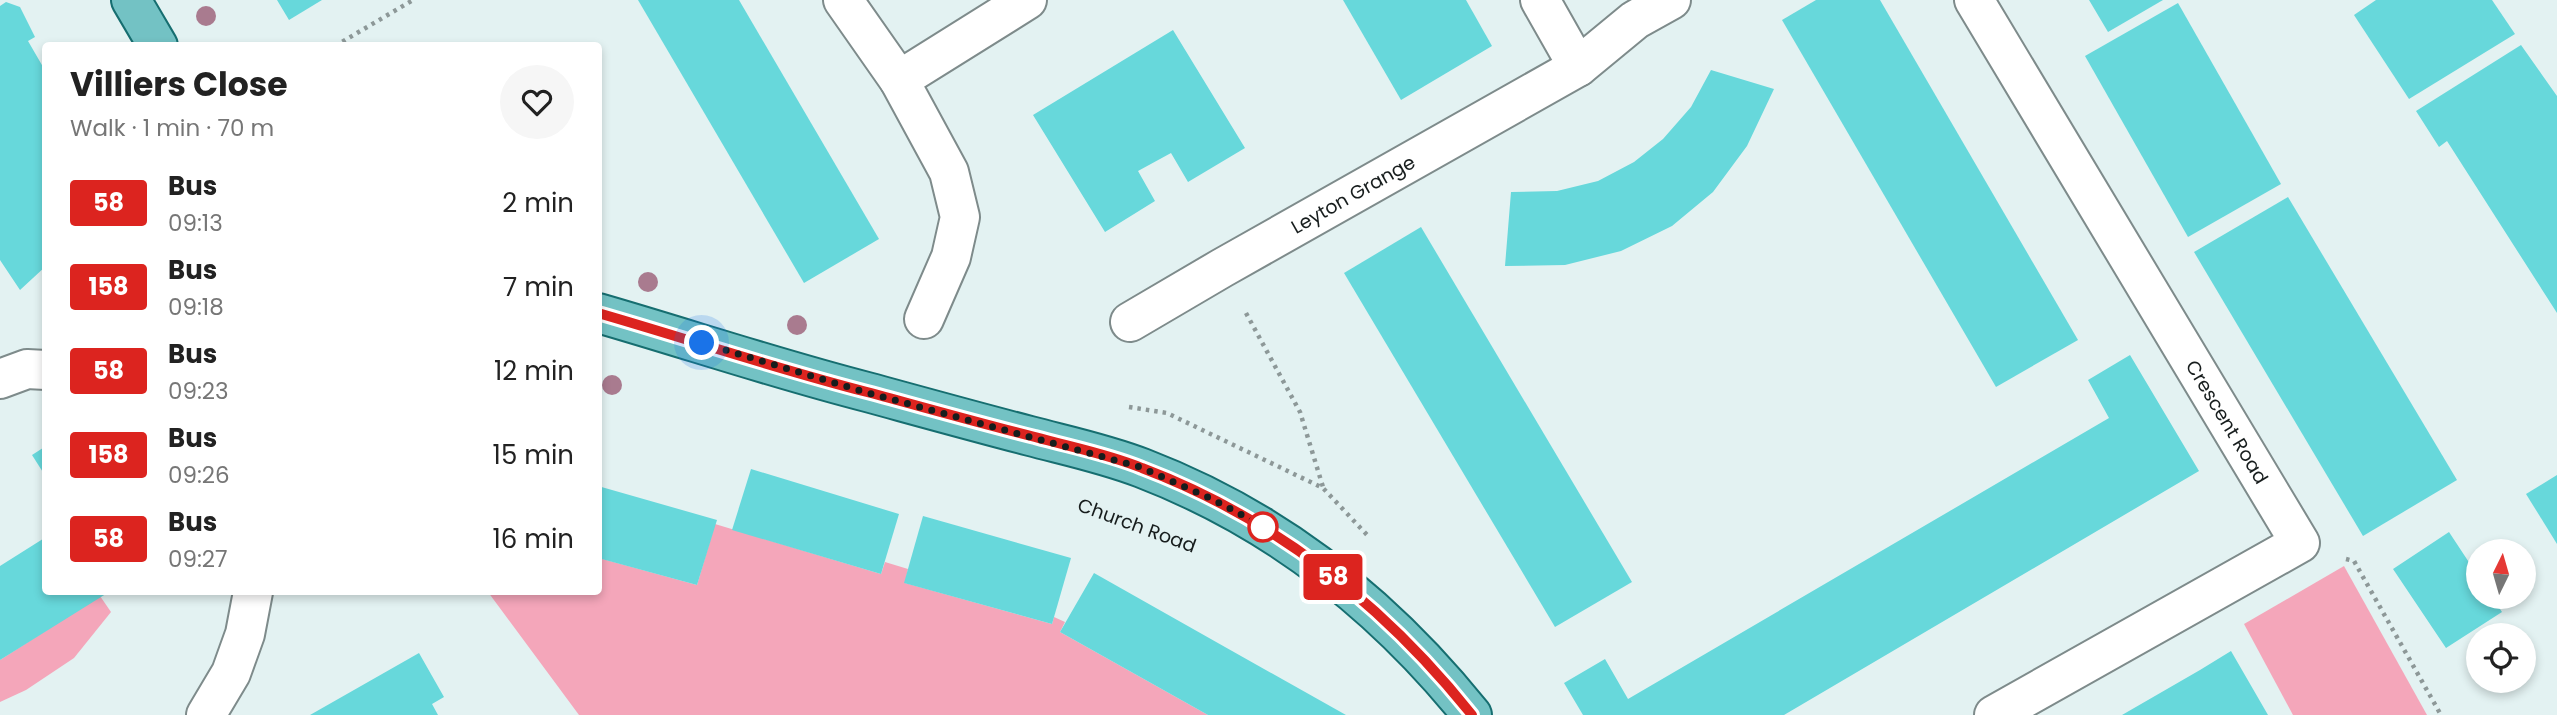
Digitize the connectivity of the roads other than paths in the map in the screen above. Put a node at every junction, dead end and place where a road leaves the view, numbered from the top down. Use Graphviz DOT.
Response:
graph roads {
  1 [pos="131,0"];
  2 [pos="843,0"];
  3 [pos="1027,0"];
  4 [pos="1540,0"];
  5 [pos="1671,0"];
  6 [pos="1974,0"];
  7 [pos="156,42"];
  8 [pos="1578,67"];
  9 [pos="899,80"];
  10 [pos="602,314"];
  11 [pos="923,319"];
  12 [pos="1130,322"];
  13 [pos="42,370"];
  14 [pos="0,379"];
  15 [pos="252,595"];
  16 [pos="206,715"];
  17 [pos="1472,715"];
  18 [pos="1994,715"];
  1 -- 7 [label="main road"];
  2 -- 9 [label="street"];
  3 -- 9 [label="street"];
  4 -- 8 [label="street"];
  5 -- 8 [label="street, Leyton Grange"];
  6 -- 18 [label="street, Crescent Road"];
  8 -- 12 [label="street, Leyton Grange"];
  9 -- 11 [label="street"];
  10 -- 17 [label="main road"];
  13 -- 14 [label="street"];
  15 -- 16 [label="street"];
}
